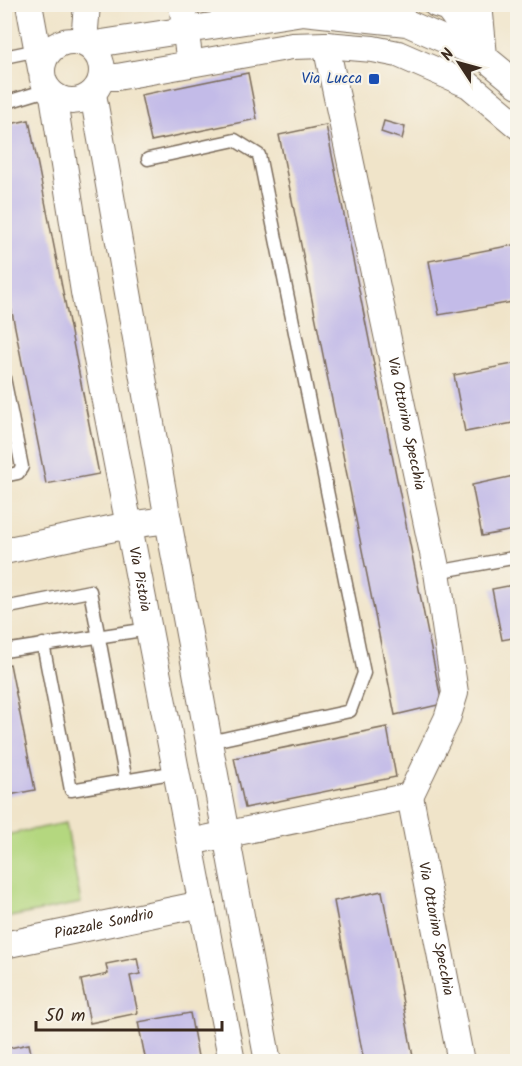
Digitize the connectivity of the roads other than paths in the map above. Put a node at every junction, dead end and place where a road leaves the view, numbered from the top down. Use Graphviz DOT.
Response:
graph roads {
  1 [pos="29,4"];
  2 [pos="87,4"];
  3 [pos="182,4"];
  4 [pos="436,4"];
  5 [pos="479,4"];
  6 [pos="186,31"];
  7 [pos="86,43"];
  8 [pos="326,45"];
  9 [pos="4,57"];
  10 [pos="484,57"];
  11 [pos="190,64"];
  12 [pos="45,76"];
  13 [pos="98,85"];
  14 [pos="469,85"];
  15 [pos="518,85"];
  16 [pos="4,103"];
  17 [pos="518,126"];
  18 [pos="148,159"];
  19 [pos="4,378"];
  20 [pos="4,476"];
  21 [pos="168,520"];
  22 [pos="129,525"];
  23 [pos="4,551"];
  24 [pos="518,557"];
  25 [pos="437,572"];
  26 [pos="4,608"];
  27 [pos="149,628"];
  28 [pos="99,636"];
  29 [pos="43,644"];
  30 [pos="4,651"];
  31 [pos="209,742"];
  32 [pos="177,772"];
  33 [pos="126,781"];
  34 [pos="410,796"];
  35 [pos="227,836"];
  36 [pos="190,842"];
  37 [pos="202,903"];
  38 [pos="4,945"];
  39 [pos="232,1062"];
  40 [pos="268,1062"];
  41 [pos="461,1062"];
  1 -- 12 [label="street, Via Pistoia"];
  2 -- 7 [label="street"];
  3 -- 6 [label="street"];
  4 -- 10 [label="street"];
  5 -- 10 [label="street"];
  6 -- 7 [label="street"];
  6 -- 10 [label="street"];
  6 -- 11 [label="street"];
  7 -- 12 [label="street"];
  7 -- 13 [label="street"];
  8 -- 11 [label="street"];
  8 -- 14 [label="street"];
  8 -- 25 [label="street, Via Ottorino Specchia"];
  9 -- 12 [label="lane"];
  10 -- 14 [label="street"];
  10 -- 15 [label="street"];
  11 -- 13 [label="street"];
  12 -- 13 [label="street"];
  12 -- 16 [label="lane"];
  12 -- 22 [label="street, Via Pistoia"];
  13 -- 21 [label="street"];
  14 -- 17 [label="street"];
  18 -- 31 [label="lane"];
  19 -- 20 [label="lane"];
  21 -- 22 [label="street"];
  21 -- 31 [label="street"];
  22 -- 23 [label="street"];
  22 -- 27 [label="street, Via Pistoia"];
  24 -- 25 [label="lane"];
  25 -- 34 [label="street, Via Ottorino Specchia"];
  26 -- 28 [label="lane"];
  27 -- 28 [label="lane"];
  27 -- 32 [label="street, Via Pistoia"];
  28 -- 29 [label="lane"];
  28 -- 33 [label="lane"];
  29 -- 30 [label="lane"];
  29 -- 33 [label="lane"];
  31 -- 35 [label="street"];
  32 -- 33 [label="lane"];
  32 -- 36 [label="street, Via Pistoia"];
  34 -- 35 [label="street"];
  34 -- 41 [label="street, Via Ottorino Specchia"];
  35 -- 36 [label="street"];
  35 -- 40 [label="street"];
  36 -- 37 [label="street, Via Pistoia"];
  37 -- 38 [label="street, Piazzale Sondrio"];
  37 -- 39 [label="street, Via Pistoia"];
}
